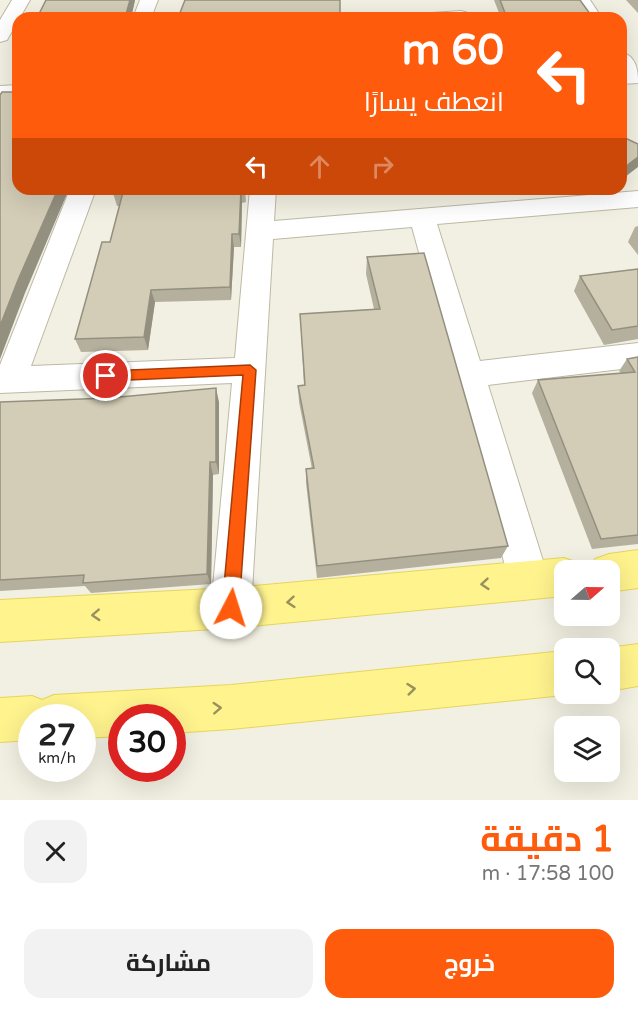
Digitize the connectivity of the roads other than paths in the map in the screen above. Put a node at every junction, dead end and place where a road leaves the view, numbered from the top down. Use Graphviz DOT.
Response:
graph roads {
  1 [pos="81,195"];
  2 [pos="263,195"];
  3 [pos="532,199"];
  4 [pos="638,200"];
  5 [pos="422,218"];
  6 [pos="260,231"];
  7 [pos="638,355"];
  8 [pos="250,370"];
  9 [pos="469,375"];
  10 [pos="5,380"];
  11 [pos="638,569"];
  12 [pos="620,571"];
  13 [pos="547,579"];
  14 [pos="231,608"];
  15 [pos="0,621"];
  16 [pos="638,665"];
  17 [pos="620,667"];
  18 [pos="554,674"];
  19 [pos="96,715"];
  20 [pos="18,719"];
  21 [pos="0,720"];
  1 -- 10 [label="street"];
  2 -- 6 [label="street"];
  3 -- 4 [label="street"];
  3 -- 5 [label="street"];
  5 -- 6 [label="street"];
  5 -- 9 [label="street"];
  6 -- 8 [label="street"];
  7 -- 9 [label="street"];
  8 -- 10 [label="street"];
  8 -- 14 [label="street"];
  9 -- 13 [label="street"];
  11 -- 12 [label="main road"];
  13 -- 14 [label="main road, one-way"];
  14 -- 15 [label="main road, one-way"];
  16 -- 17 [label="main road"];
  19 -- 18 [label="main road, one-way"];
  20 -- 21 [label="main road"];
}
